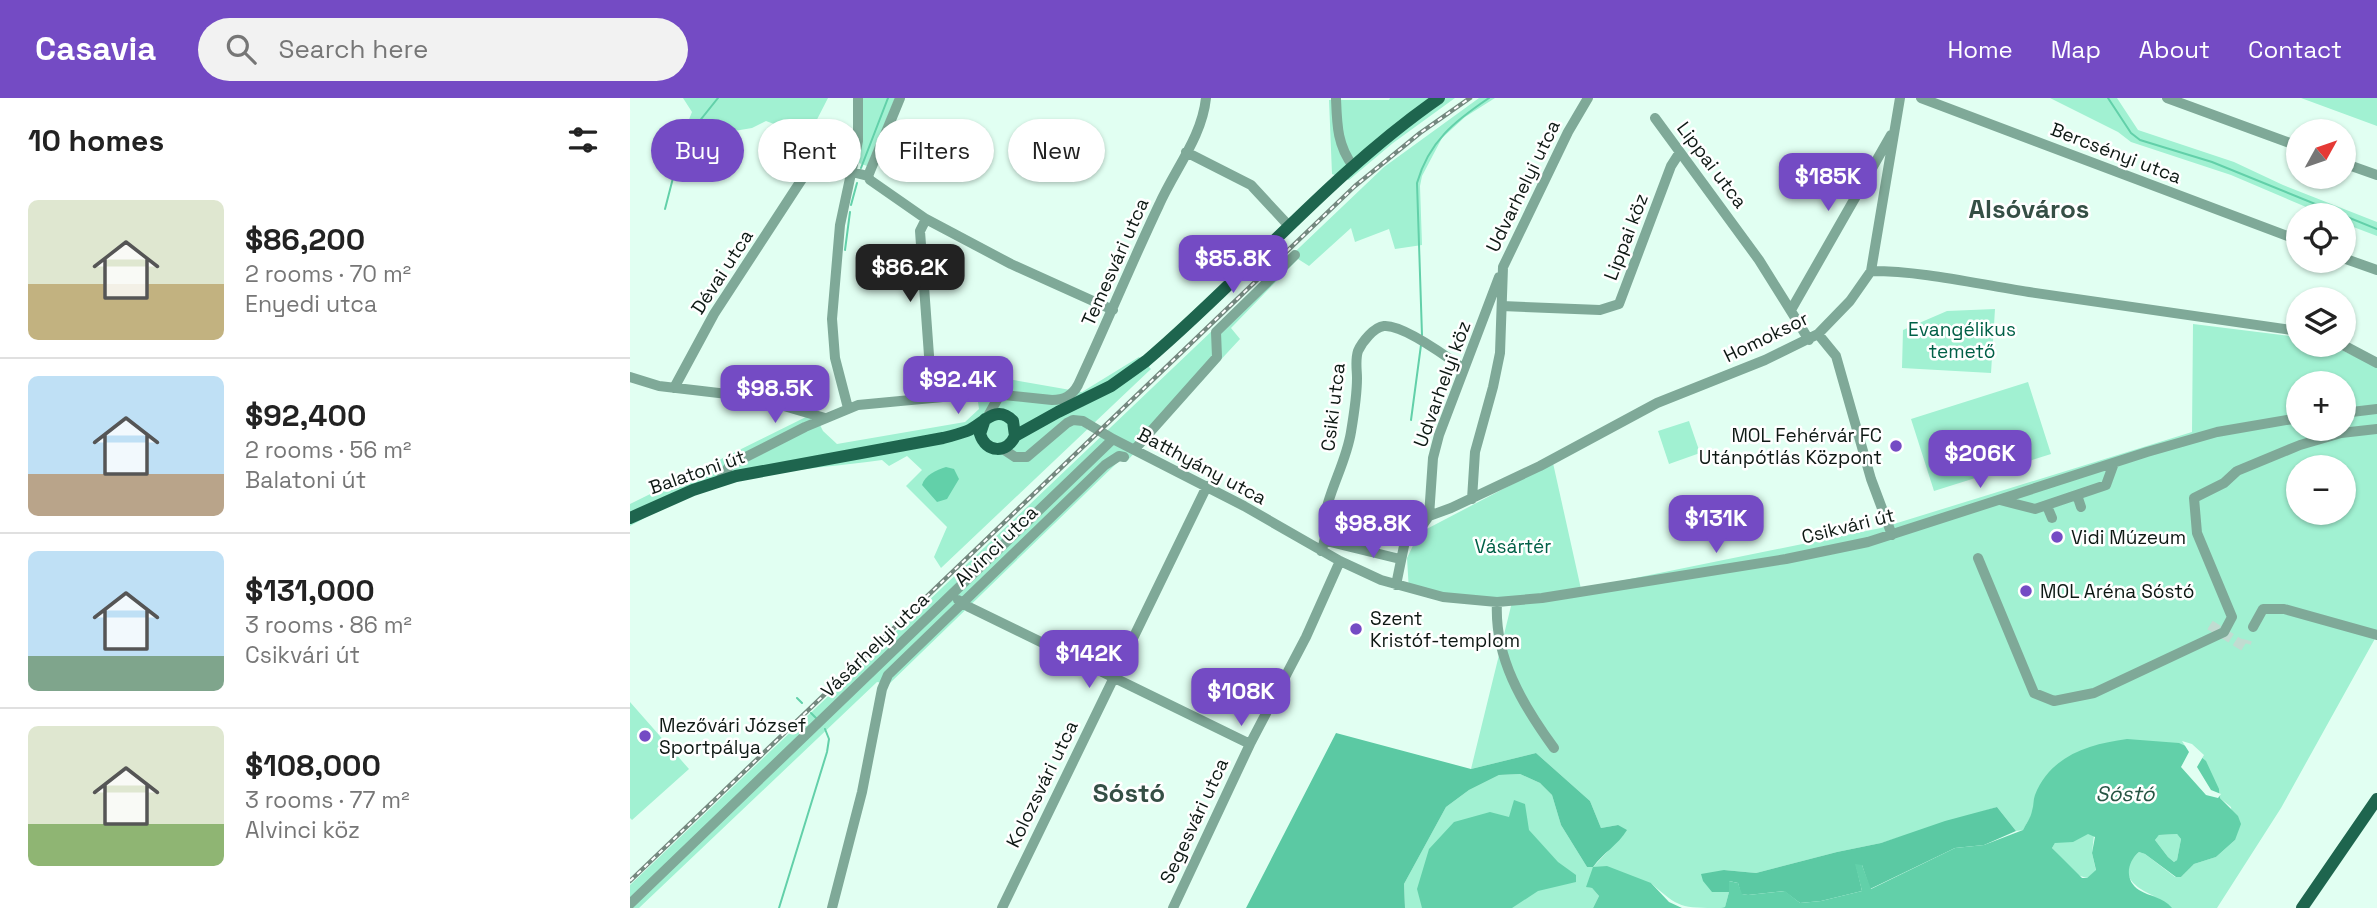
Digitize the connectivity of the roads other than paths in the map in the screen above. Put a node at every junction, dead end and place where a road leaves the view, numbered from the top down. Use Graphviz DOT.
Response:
graph roads {
  1 [pos="858,98"];
  2 [pos="900,98"];
  3 [pos="1206,98"];
  4 [pos="1336,98"];
  5 [pos="1439,98"];
  6 [pos="1588,98"];
  7 [pos="1900,98"];
  8 [pos="1921,98"];
  9 [pos="2167,98"];
  10 [pos="1655,118"];
  11 [pos="858,119"];
  12 [pos="1893,132"];
  13 [pos="2286,142"];
  14 [pos="1186,152"];
  15 [pos="1681,152"];
  16 [pos="1353,166"];
  17 [pos="2356,168"];
  18 [pos="861,174"];
  19 [pos="2377,175"];
  20 [pos="868,176"];
  21 [pos="800,182"];
  22 [pos="850,182"];
  23 [pos="926,219"];
  24 [pos="1289,226"];
  25 [pos="2286,235"];
  26 [pos="1295,255"];
  27 [pos="2356,263"];
  28 [pos="1503,267"];
  29 [pos="2377,270"];
  30 [pos="1871,271"];
  31 [pos="1502,306"];
  32 [pos="1113,310"];
  33 [pos="1791,310"];
  34 [pos="2286,329"];
  35 [pos="1813,337"];
  36 [pos="2356,352"];
  37 [pos="2377,363"];
  38 [pos="1464,369"];
  39 [pos="630,377"];
  40 [pos="674,388"];
  41 [pos="998,395"];
  42 [pos="932,397"];
  43 [pos="2377,410"];
  44 [pos="844,412"];
  45 [pos="1058,412"];
  46 [pos="2356,412"];
  47 [pos="1008,417"];
  48 [pos="825,418"];
  49 [pos="987,418"];
  50 [pos="2286,420"];
  51 [pos="2377,429"];
  52 [pos="1015,437"];
  53 [pos="943,438"];
  54 [pos="1113,439"];
  55 [pos="984,443"];
  56 [pos="1003,449"];
  57 [pos="1135,449"];
  58 [pos="1034,451"];
  59 [pos="1124,457"];
  60 [pos="2114,463"];
  61 [pos="723,480"];
  62 [pos="1207,486"];
  63 [pos="2077,495"];
  64 [pos="1472,499"];
  65 [pos="2000,500"];
  66 [pos="2047,506"];
  67 [pos="2081,507"];
  68 [pos="1429,516"];
  69 [pos="630,518"];
  70 [pos="2052,518"];
  71 [pos="1892,535"];
  72 [pos="1324,546"];
  73 [pos="1978,558"];
  74 [pos="1400,559"];
  75 [pos="1340,561"];
  76 [pos="1396,585"];
  77 [pos="953,594"];
  78 [pos="1497,602"];
  79 [pos="962,604"];
  80 [pos="2253,627"];
  81 [pos="2377,635"];
  82 [pos="1112,677"];
  83 [pos="1250,744"];
  84 [pos="1554,748"];
  85 [pos="2377,799"];
  86 [pos="630,904"];
  87 [pos="832,908"];
  88 [pos="1002,908"];
  89 [pos="1173,908"];
  90 [pos="2302,908"];
  1 -- 11 [label="street"];
  2 -- 20 [label="street"];
  3 -- 14 [label="street, Temesvári utca"];
  4 -- 16 [label="street"];
  5 -- 16 [label="main road"];
  6 -- 28 [label="street, Udvarhelyi utca"];
  7 -- 12 [label="street"];
  8 -- 25 [label="street, Bercsényi utca"];
  9 -- 13 [label="street"];
  10 -- 15 [label="street, Lippai utca"];
  12 -- 30 [label="street"];
  12 -- 33 [label="street"];
  14 -- 24 [label="street"];
  14 -- 32 [label="street, Temesvári utca"];
  15 -- 31 [label="street, Lippai köz"];
  15 -- 33 [label="street, Lippai utca"];
  16 -- 24 [label="main road"];
  17 -- 19 [label="street"];
  18 -- 20 [label="street"];
  20 -- 23 [label="street"];
  21 -- 40 [label="street, Dévai utca"];
  22 -- 44 [label="street"];
  23 -- 32 [label="street"];
  23 -- 42 [label="street"];
  24 -- 45 [label="main road"];
  26 -- 57 [label="street"];
  27 -- 29 [label="street"];
  28 -- 31 [label="street, Udvarhelyi utca"];
  28 -- 38 [label="street, Udvarhelyi köz"];
  30 -- 34 [label="street"];
  30 -- 35 [label="street, Homoksor"];
  31 -- 64 [label="street, Udvarhelyi utca"];
  32 -- 41 [label="street, Temesvári utca"];
  33 -- 35 [label="street, Lippai utca"];
  35 -- 64 [label="street, Homoksor"];
  35 -- 71 [label="street, Lippai utca"];
  36 -- 37 [label="street"];
  38 -- 68 [label="street, Udvarhelyi köz"];
  38 -- 72 [label="street, Csiki utca"];
  39 -- 40 [label="street"];
  40 -- 48 [label="street"];
  41 -- 42 [label="street"];
  41 -- 47 [label="street"];
  41 -- 49 [label="street"];
  42 -- 44 [label="street"];
  43 -- 46 [label="street"];
  44 -- 48 [label="street"];
  45 -- 47 [label="main road"];
  45 -- 52 [label="main road"];
  47 -- 49 [label="main road"];
  47 -- 52 [label="main road"];
  48 -- 61 [label="street"];
  49 -- 53 [label="main road, Balatoni út"];
  49 -- 55 [label="main road"];
  50 -- 60 [label="street, Csikvári út"];
  51 -- 73 [label="street"];
  52 -- 56 [label="main road"];
  52 -- 58 [label="street"];
  53 -- 55 [label="main road, Balatoni út"];
  53 -- 61 [label="main road, Balatoni út"];
  54 -- 57 [label="street, Batthyány utca"];
  54 -- 58 [label="street, Batthyány utca"];
  54 -- 77 [label="street, Vásárhelyi utca"];
  55 -- 56 [label="main road"];
  56 -- 58 [label="street"];
  57 -- 62 [label="street, Batthyány utca"];
  59 -- 79 [label="street, Alvinci utca"];
  60 -- 63 [label="street"];
  60 -- 65 [label="street, Csikvári út"];
  61 -- 69 [label="main road, Balatoni út"];
  62 -- 72 [label="street, Batthyány utca"];
  62 -- 82 [label="street, Kolozsvári utca"];
  63 -- 66 [label="street"];
  63 -- 67 [label="street"];
  64 -- 68 [label="street, Homoksor"];
  65 -- 66 [label="street"];
  65 -- 71 [label="street, Csikvári út"];
  66 -- 70 [label="street"];
  68 -- 74 [label="street, Homoksor"];
  71 -- 78 [label="street, Csikvári út"];
  72 -- 74 [label="street"];
  72 -- 75 [label="street, Batthyány utca"];
  74 -- 76 [label="street, Homoksor"];
  75 -- 76 [label="street, Batthyány utca"];
  75 -- 83 [label="street, Segesvári utca"];
  76 -- 78 [label="street, Csikvári út"];
  77 -- 79 [label="street"];
  77 -- 86 [label="street, Vásárhelyi utca"];
  78 -- 84 [label="street"];
  79 -- 82 [label="street"];
  79 -- 87 [label="street, Alvinci utca"];
  80 -- 81 [label="street"];
  82 -- 83 [label="street"];
  82 -- 88 [label="street, Kolozsvári utca"];
  83 -- 89 [label="street, Segesvári utca"];
  85 -- 90 [label="main road"];
}
